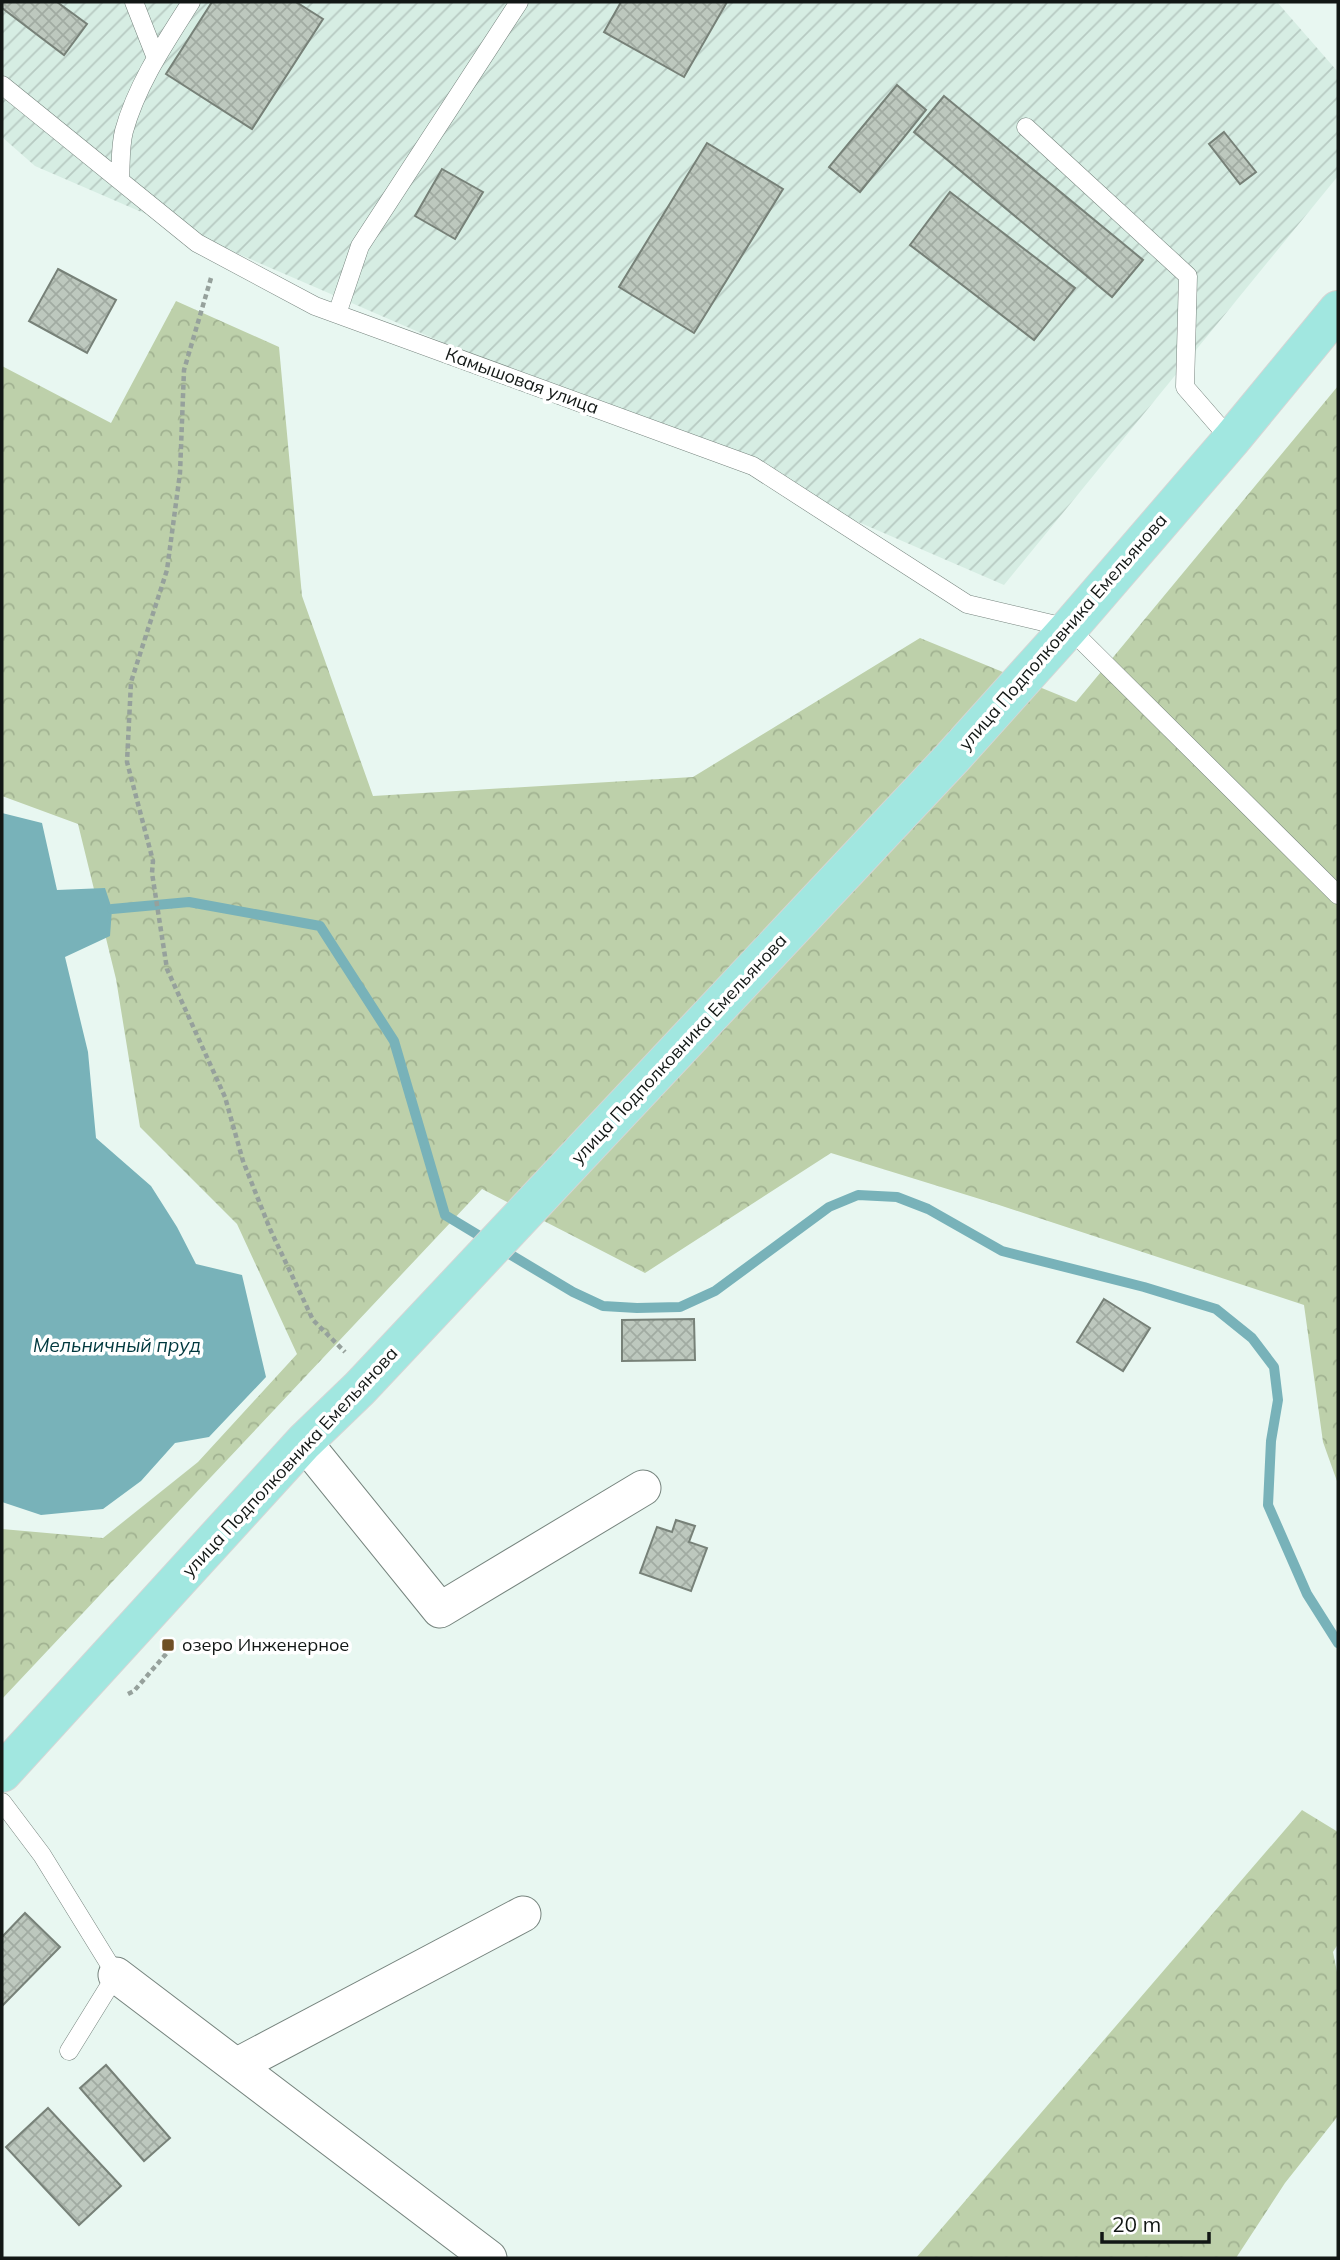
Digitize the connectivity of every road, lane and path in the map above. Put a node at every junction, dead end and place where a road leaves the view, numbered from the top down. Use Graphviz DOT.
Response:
graph roads {
  1 [pos="134,2"];
  2 [pos="191,2"];
  3 [pos="519,2"];
  4 [pos="156,58"];
  5 [pos="2,85"];
  6 [pos="1026,127"];
  7 [pos="120,180"];
  8 [pos="218,254"];
  9 [pos="1338,310"];
  10 [pos="337,314"];
  11 [pos="1230,440"];
  12 [pos="1069,628"];
  13 [pos="1338,895"];
  14 [pos="369,1378"];
  15 [pos="304,1442"];
  16 [pos="643,1488"];
  17 [pos="2,1773"];
  18 [pos="2,1802"];
  19 [pos="523,1914"];
  20 [pos="116,1975"];
  21 [pos="69,2051"];
  22 [pos="236,2066"];
  23 [pos="489,2258"];
  1 -- 4 [label="lane"];
  2 -- 4 [label="lane"];
  3 -- 10 [label="lane"];
  4 -- 7 [label="lane"];
  5 -- 7 [label="lane, Камышовая улица"];
  6 -- 11 [label="lane"];
  7 -- 8 [label="lane, Камышовая улица"];
  8 -- 10 [label="lane, Камышовая улица"];
  8 -- 14 [label="path"];
  9 -- 11 [label="main road, улица Подполковника Емельянова"];
  10 -- 12 [label="lane, Камышовая улица"];
  11 -- 12 [label="main road, улица Подполковника Емельянова"];
  12 -- 13 [label="lane"];
  12 -- 14 [label="main road, улица Подполковника Емельянова"];
  14 -- 15 [label="main road, улица Подполковника Емельянова"];
  15 -- 16 [label="street"];
  15 -- 17 [label="main road, улица Подполковника Емельянова"];
  18 -- 20 [label="lane"];
  19 -- 22 [label="street"];
  20 -- 21 [label="lane"];
  20 -- 22 [label="street"];
  22 -- 23 [label="street"];
}
